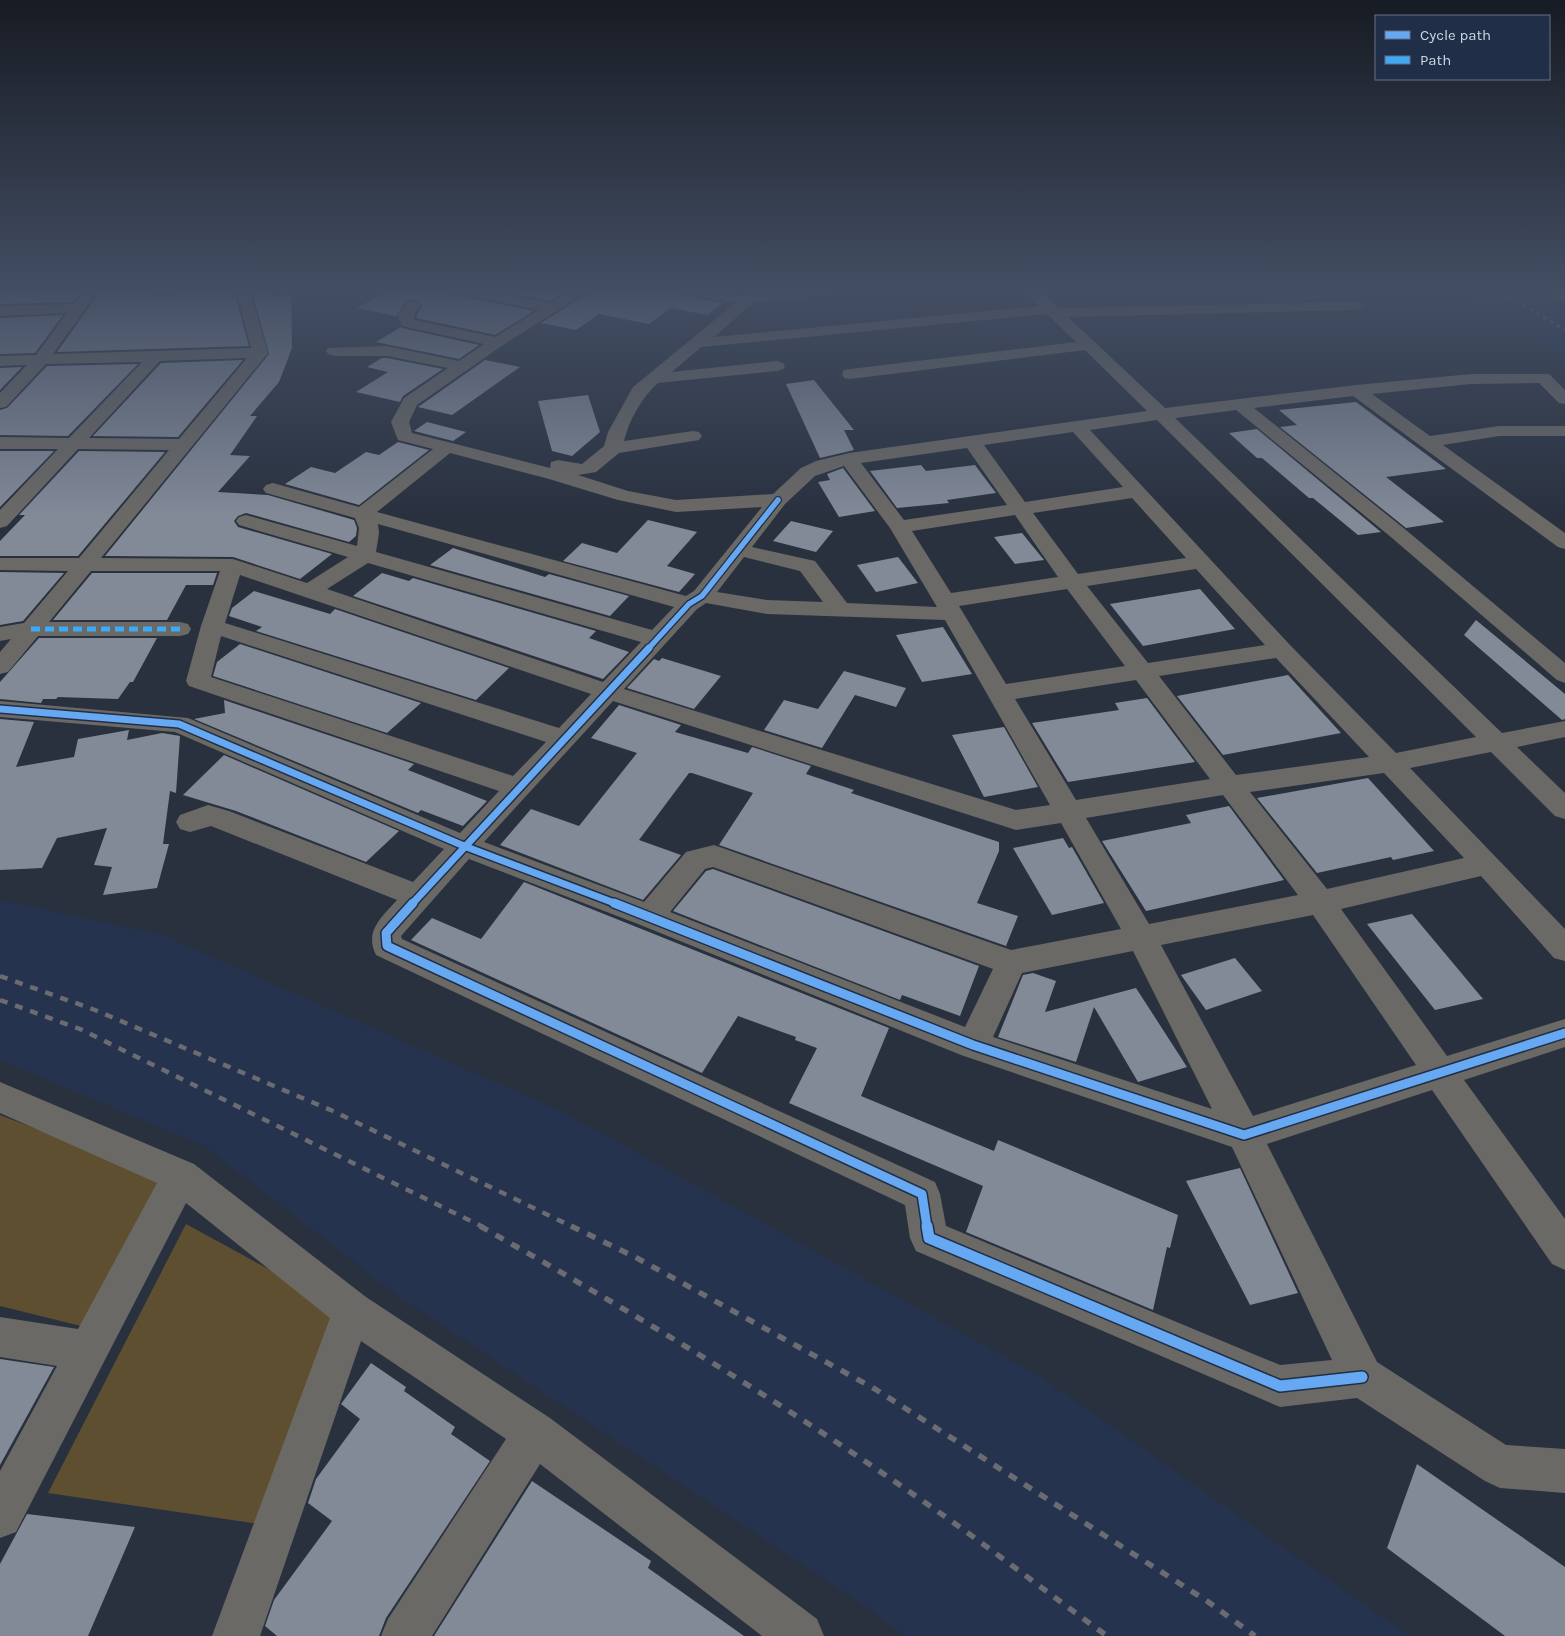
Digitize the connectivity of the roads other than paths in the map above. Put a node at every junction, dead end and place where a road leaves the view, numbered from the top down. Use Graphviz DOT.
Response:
graph roads {
  1 [pos="37,364"];
  2 [pos="148,364"];
  3 [pos="251,364"];
  4 [pos="453,364"];
  5 [pos="670,364"];
  6 [pos="930,364"];
  7 [pos="1110,364"];
  8 [pos="461,366"];
  9 [pos="777,366"];
  10 [pos="850,374"];
  11 [pos="652,379"];
  12 [pos="1356,390"];
  13 [pos="1565,399"];
  14 [pos="0,403"];
  15 [pos="1239,404"];
  16 [pos="1161,414"];
  17 [pos="1077,426"];
  18 [pos="1565,431"];
  19 [pos="693,436"];
  20 [pos="972,442"];
  21 [pos="1426,442"];
  22 [pos="75,443"];
  23 [pos="0,444"];
  24 [pos="184,445"];
  25 [pos="447,447"];
  26 [pos="613,448"];
  27 [pos="538,459"];
  28 [pos="848,459"];
  29 [pos="273,489"];
  30 [pos="1137,491"];
  31 [pos="778,500"];
  32 [pos="709,506"];
  33 [pos="1021,508"];
  34 [pos="362,514"];
  35 [pos="246,521"];
  36 [pos="1565,521"];
  37 [pos="0,522"];
  38 [pos="899,528"];
  39 [pos="1545,529"];
  40 [pos="738,533"];
  41 [pos="1565,543"];
  42 [pos="365,555"];
  43 [pos="1203,562"];
  44 [pos="0,564"];
  45 [pos="87,564"];
  46 [pos="233,565"];
  47 [pos="1072,581"];
  48 [pos="309,590"];
  49 [pos="696,600"];
  50 [pos="949,608"];
  51 [pos="841,611"];
  52 [pos="212,626"];
  53 [pos="31,629"];
  54 [pos="180,629"];
  55 [pos="0,634"];
  56 [pos="657,639"];
  57 [pos="1282,650"];
  58 [pos="0,667"];
  59 [pos="1144,671"];
  60 [pos="1565,675"];
  61 [pos="610,692"];
  62 [pos="1000,693"];
  63 [pos="0,708"];
  64 [pos="1565,729"];
  65 [pos="565,739"];
  66 [pos="1497,744"];
  67 [pos="1389,763"];
  68 [pos="1230,785"];
  69 [pos="518,788"];
  70 [pos="1565,809"];
  71 [pos="1068,812"];
  72 [pos="190,822"];
  73 [pos="464,846"];
  74 [pos="1486,864"];
  75 [pos="418,896"];
  76 [pos="1320,902"];
  77 [pos="648,916"];
  78 [pos="1141,936"];
  79 [pos="1565,949"];
  80 [pos="1011,963"];
  81 [pos="1565,1033"];
  82 [pos="973,1045"];
  83 [pos="1442,1074"];
  84 [pos="0,1097"];
  85 [pos="1244,1135"];
  86 [pos="181,1176"];
  87 [pos="1565,1251"];
  88 [pos="352,1311"];
  89 [pos="0,1337"];
  90 [pos="88,1351"];
  91 [pos="1362,1377"];
  92 [pos="535,1433"];
  93 [pos="1565,1471"];
  94 [pos="3,1504"];
  95 [pos="242,1632"];
  96 [pos="405,1636"];
  97 [pos="800,1636"];
  1 -- 14 [label="street"];
  2 -- 22 [label="street"];
  3 -- 24 [label="street"];
  4 -- 8 [label="street"];
  5 -- 11 [label="street"];
  6 -- 10 [label="street"];
  7 -- 16 [label="street"];
  8 -- 25 [label="street"];
  9 -- 11 [label="street"];
  11 -- 26 [label="street"];
  12 -- 13 [label="street"];
  12 -- 15 [label="street"];
  12 -- 21 [label="street"];
  15 -- 16 [label="street"];
  15 -- 60 [label="street"];
  16 -- 17 [label="street"];
  16 -- 66 [label="street"];
  17 -- 20 [label="street"];
  17 -- 30 [label="street"];
  18 -- 21 [label="street"];
  19 -- 26 [label="street"];
  20 -- 28 [label="street"];
  20 -- 33 [label="street"];
  21 -- 39 [label="street"];
  22 -- 23 [label="street"];
  22 -- 24 [label="street"];
  22 -- 37 [label="street"];
  24 -- 45 [label="street"];
  25 -- 32 [label="street"];
  25 -- 34 [label="street"];
  26 -- 27 [label="street"];
  28 -- 31 [label="street"];
  28 -- 38 [label="street"];
  29 -- 34 [label="street"];
  30 -- 33 [label="street"];
  30 -- 43 [label="street"];
  31 -- 32 [label="street"];
  31 -- 40 [label="street"];
  32 -- 40 [label="street"];
  33 -- 38 [label="street"];
  33 -- 47 [label="street"];
  34 -- 42 [label="street"];
  34 -- 49 [label="street"];
  35 -- 42 [label="street"];
  36 -- 39 [label="street"];
  38 -- 50 [label="street"];
  39 -- 41 [label="street"];
  40 -- 49 [label="street"];
  40 -- 51 [label="street"];
  42 -- 48 [label="street"];
  42 -- 56 [label="street"];
  43 -- 47 [label="street"];
  43 -- 57 [label="street"];
  44 -- 45 [label="street"];
  45 -- 46 [label="street"];
  45 -- 53 [label="street"];
  46 -- 48 [label="street"];
  46 -- 52 [label="street"];
  47 -- 50 [label="street"];
  47 -- 59 [label="street"];
  48 -- 61 [label="street"];
  49 -- 51 [label="street"];
  49 -- 56 [label="street"];
  50 -- 51 [label="street"];
  50 -- 62 [label="street"];
  52 -- 65 [label="street"];
  52 -- 69 [label="street"];
  53 -- 54 [label="street"];
  53 -- 55 [label="street"];
  53 -- 58 [label="street"];
  56 -- 61 [label="street"];
  57 -- 59 [label="street"];
  57 -- 67 [label="street"];
  59 -- 62 [label="street"];
  59 -- 68 [label="street"];
  61 -- 65 [label="street"];
  61 -- 71 [label="street"];
  62 -- 71 [label="street"];
  63 -- 73 [label="street"];
  64 -- 66 [label="street"];
  65 -- 69 [label="street"];
  66 -- 67 [label="street"];
  66 -- 70 [label="street"];
  67 -- 68 [label="street"];
  67 -- 74 [label="street"];
  68 -- 71 [label="street"];
  68 -- 76 [label="street"];
  69 -- 73 [label="street"];
  71 -- 78 [label="street"];
  72 -- 75 [label="street"];
  73 -- 75 [label="street"];
  73 -- 77 [label="street"];
  74 -- 76 [label="street"];
  74 -- 79 [label="street"];
  75 -- 91 [label="street"];
  76 -- 78 [label="street"];
  76 -- 83 [label="street"];
  77 -- 80 [label="street"];
  77 -- 82 [label="street"];
  78 -- 80 [label="street"];
  78 -- 85 [label="street"];
  80 -- 82 [label="street"];
  81 -- 83 [label="street"];
  82 -- 85 [label="street"];
  83 -- 85 [label="street"];
  83 -- 87 [label="street"];
  84 -- 86 [label="street"];
  85 -- 91 [label="street"];
  86 -- 88 [label="street"];
  86 -- 90 [label="street"];
  88 -- 92 [label="street"];
  88 -- 95 [label="street"];
  89 -- 90 [label="street"];
  90 -- 94 [label="street"];
  91 -- 93 [label="street"];
  92 -- 96 [label="street"];
  92 -- 97 [label="street"];
}
